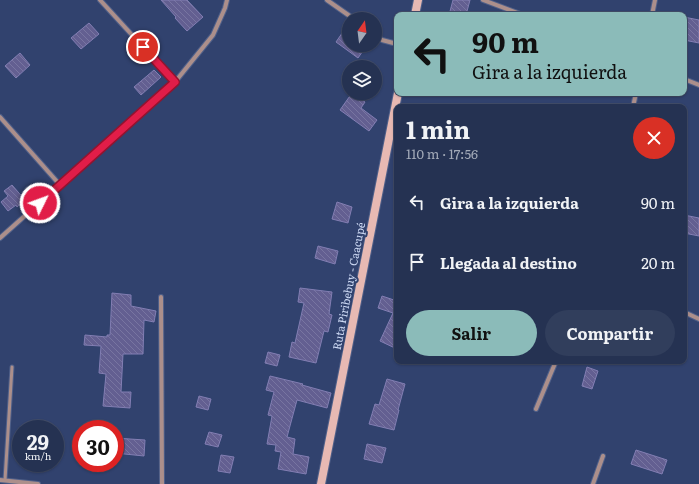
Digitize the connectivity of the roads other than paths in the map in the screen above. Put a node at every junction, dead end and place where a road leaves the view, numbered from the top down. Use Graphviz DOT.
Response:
graph roads {
  1 [pos="100,0"];
  2 [pos="227,0"];
  3 [pos="327,0"];
  4 [pos="418,0"];
  5 [pos="484,0"];
  6 [pos="655,0"];
  7 [pos="344,12"];
  8 [pos="416,12"];
  9 [pos="515,12"];
  10 [pos="653,12"];
  11 [pos="382,40"];
  12 [pos="394,43"];
  13 [pos="687,80"];
  14 [pos="175,82"];
  15 [pos="699,85"];
  16 [pos="394,113"];
  17 [pos="0,117"];
  18 [pos="60,185"];
  19 [pos="0,238"];
  20 [pos="161,297"];
  21 [pos="687,313"];
  22 [pos="699,319"];
  23 [pos="555,364"];
  24 [pos="12,367"];
  25 [pos="536,408"];
  26 [pos="603,456"];
  27 [pos="3,482"];
  28 [pos="38,484"];
  29 [pos="162,484"];
  30 [pos="321,484"];
  31 [pos="593,484"];
  1 -- 14 [label="street"];
  2 -- 14 [label="street"];
  3 -- 7 [label="street"];
  4 -- 8 [label="street"];
  5 -- 9 [label="street"];
  6 -- 10 [label="street"];
  11 -- 12 [label="street"];
  13 -- 15 [label="street"];
  14 -- 18 [label="street"];
  16 -- 30 [label="street, Ruta Piribebuy - Caacupé"];
  17 -- 18 [label="street"];
  18 -- 19 [label="street"];
  20 -- 29 [label="street"];
  21 -- 22 [label="street"];
  23 -- 25 [label="street"];
  24 -- 27 [label="lane"];
  26 -- 31 [label="street"];
  27 -- 28 [label="street"];
}
